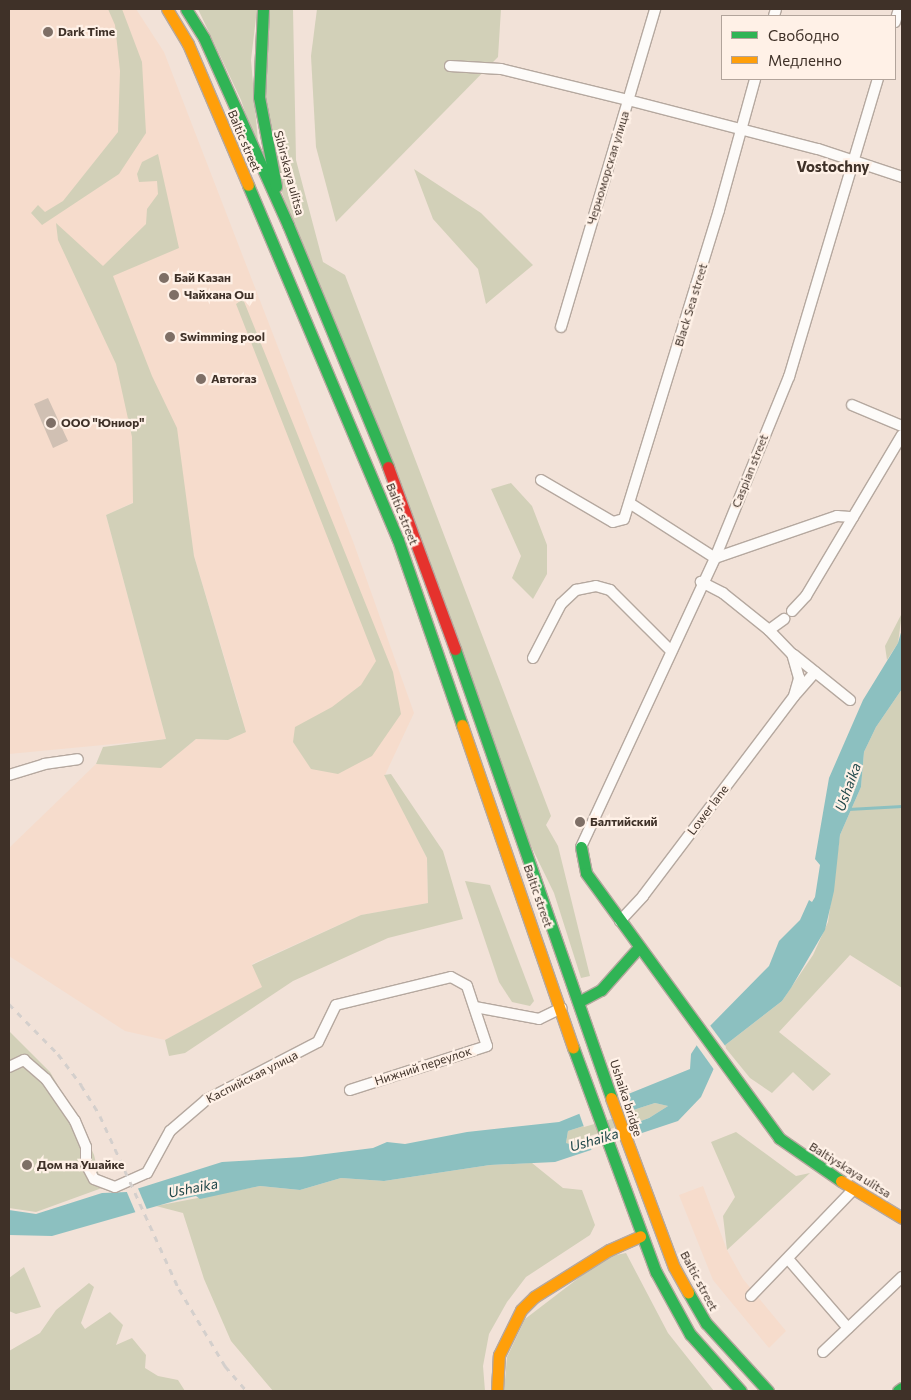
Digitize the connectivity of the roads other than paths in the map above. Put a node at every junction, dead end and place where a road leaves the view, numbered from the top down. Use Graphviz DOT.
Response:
graph roads {
  1 [pos="167,9"];
  2 [pos="186,9"];
  3 [pos="263,9"];
  4 [pos="656,9"];
  5 [pos="450,66"];
  6 [pos="755,80"];
  7 [pos="878,80"];
  8 [pos="628,100"];
  9 [pos="742,130"];
  10 [pos="853,160"];
  11 [pos="902,177"];
  12 [pos="288,225"];
  13 [pos="561,327"];
  14 [pos="852,405"];
  15 [pos="902,426"];
  16 [pos="902,435"];
  17 [pos="541,480"];
  18 [pos="631,504"];
  19 [pos="853,517"];
  20 [pos="715,558"];
  21 [pos="702,582"];
  22 [pos="769,630"];
  23 [pos="671,652"];
  24 [pos="792,654"];
  25 [pos="533,658"];
  26 [pos="815,672"];
  27 [pos="794,696"];
  28 [pos="850,700"];
  29 [pos="78,760"];
  30 [pos="9,775"];
  31 [pos="581,847"];
  32 [pos="620,921"];
  33 [pos="639,947"];
  34 [pos="580,1001"];
  35 [pos="474,1007"];
  36 [pos="562,1008"];
  37 [pos="592,1038"];
  38 [pos="9,1067"];
  39 [pos="350,1090"];
  40 [pos="635,1166"];
  41 [pos="852,1190"];
  42 [pos="902,1218"];
  43 [pos="640,1236"];
  44 [pos="789,1260"];
  45 [pos="902,1277"];
  46 [pos="751,1296"];
  47 [pos="848,1328"];
  48 [pos="823,1352"];
  49 [pos="902,1388"];
  50 [pos="497,1391"];
  51 [pos="741,1391"];
  52 [pos="768,1391"];
  53 [pos="898,1391"];
  1 -- 36 [label="main road, Baltic street"];
  2 -- 12 [label="main road, Baltic street"];
  3 -- 12 [label="main road, Sibirskaya ulitsa"];
  4 -- 8 [label="street, Черноморская улица"];
  5 -- 8 [label="street"];
  6 -- 9 [label="street, Black Sea street"];
  7 -- 10 [label="street, Caspian street"];
  8 -- 9 [label="street"];
  8 -- 13 [label="street, Черноморская улица"];
  9 -- 10 [label="street"];
  9 -- 18 [label="street, Black Sea street"];
  10 -- 11 [label="street"];
  10 -- 20 [label="street, Caspian street"];
  12 -- 34 [label="main road, Baltic street"];
  14 -- 15 [label="street"];
  16 -- 19 [label="street"];
  17 -- 18 [label="street, Black Sea street"];
  18 -- 20 [label="street"];
  19 -- 20 [label="street"];
  19 -- 22 [label="street"];
  20 -- 21 [label="street, Caspian street"];
  21 -- 22 [label="street, Lower lane"];
  21 -- 23 [label="street, Caspian street"];
  22 -- 24 [label="street, Lower lane"];
  23 -- 25 [label="street"];
  23 -- 31 [label="street, Caspian street"];
  24 -- 26 [label="street, Lower lane"];
  24 -- 27 [label="street, Lower lane"];
  26 -- 27 [label="street, Lower lane"];
  26 -- 28 [label="street, Lower lane"];
  27 -- 32 [label="street, Lower lane"];
  29 -- 30 [label="street"];
  31 -- 32 [label="main road"];
  32 -- 33 [label="main road"];
  33 -- 34 [label="main road"];
  33 -- 41 [label="main road, Baltiyskaya ulitsa"];
  34 -- 37 [label="main road, Baltic street"];
  35 -- 36 [label="street"];
  35 -- 38 [label="street, Каспийская улица"];
  35 -- 39 [label="street, Нижний переулок"];
  36 -- 43 [label="main road, Baltic street"];
  37 -- 40 [label="main road, Ushaika bridge"];
  40 -- 52 [label="main road, Baltic street"];
  41 -- 42 [label="main road, Baltiyskaya ulitsa"];
  41 -- 44 [label="street"];
  43 -- 50 [label="main road"];
  43 -- 51 [label="main road"];
  44 -- 46 [label="street"];
  44 -- 47 [label="street"];
  45 -- 47 [label="street"];
  47 -- 48 [label="street"];
  49 -- 53 [label="main road"];
}
